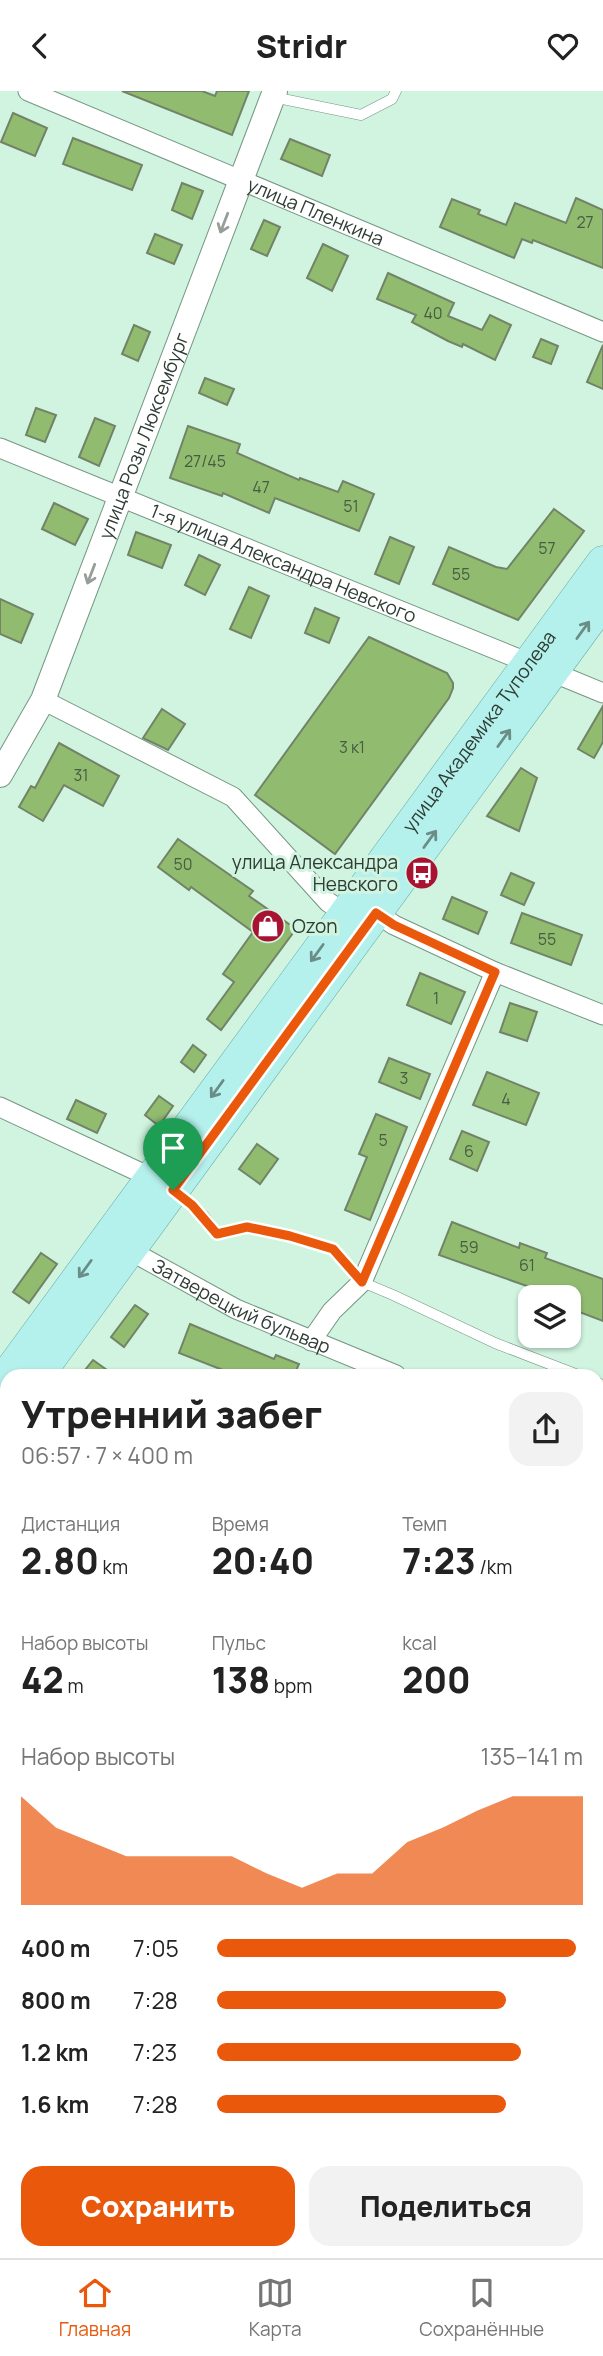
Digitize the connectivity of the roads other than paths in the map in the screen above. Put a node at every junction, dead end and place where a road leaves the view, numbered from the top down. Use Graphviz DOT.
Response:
graph roads {
  1 [pos="27,91"];
  2 [pos="396,91"];
  3 [pos="274,94"];
  4 [pos="241,179"];
  5 [pos="603,332"];
  6 [pos="0,448"];
  7 [pos="120,497"];
  8 [pos="603,562"];
  9 [pos="603,602"];
  10 [pos="538,677"];
  11 [pos="603,693"];
  12 [pos="43,700"];
  13 [pos="0,775"];
  14 [pos="361,914"];
  15 [pos="495,972"];
  16 [pos="603,1015"];
  17 [pos="0,1107"];
  18 [pos="162,1184"];
  19 [pos="126,1214"];
  20 [pos="129,1250"];
  21 [pos="362,1282"];
  22 [pos="311,1341"];
  23 [pos="12,1369"];
  24 [pos="42,1369"];
  25 [pos="381,1369"];
  26 [pos="562,1369"];
  1 -- 4 [label="street, улица Пленкина"];
  2 -- 3 [label="lane"];
  3 -- 4 [label="street, улица Розы Люксембург"];
  4 -- 5 [label="street, улица Пленкина"];
  4 -- 7 [label="street, улица Розы Люксембург, one-way"];
  6 -- 7 [label="street, 1-я улица Александра Невского"];
  7 -- 10 [label="street, 1-я улица Александра Невского"];
  7 -- 12 [label="street, улица Розы Люксембург, one-way"];
  8 -- 10 [label="main road, улица Академика Туполева"];
  10 -- 9 [label="main road, улица Академика Туполева, one-way"];
  10 -- 11 [label="street, 1-я улица Александра Невского"];
  10 -- 14 [label="main road, улица Академика Туполева"];
  12 -- 13 [label="street, улица Розы Люксембург"];
  12 -- 14 [label="street"];
  14 -- 15 [label="street"];
  14 -- 18 [label="main road, улица Академика Туполева"];
  15 -- 16 [label="street"];
  15 -- 21 [label="street"];
  17 -- 18 [label="street"];
  18 -- 19 [label="main road, улица Академика Туполева"];
  18 -- 20 [label="main road, улица Академика Туполева"];
  18 -- 21 [label="lane"];
  19 -- 20 [label="main road"];
  19 -- 23 [label="main road, улица Академика Туполева, one-way"];
  20 -- 22 [label="street, Затверецкий бульвар"];
  20 -- 24 [label="main road, улица Академика Туполева"];
  21 -- 22 [label="street"];
  21 -- 26 [label="lane"];
  22 -- 25 [label="street, Затверецкий бульвар"];
}
